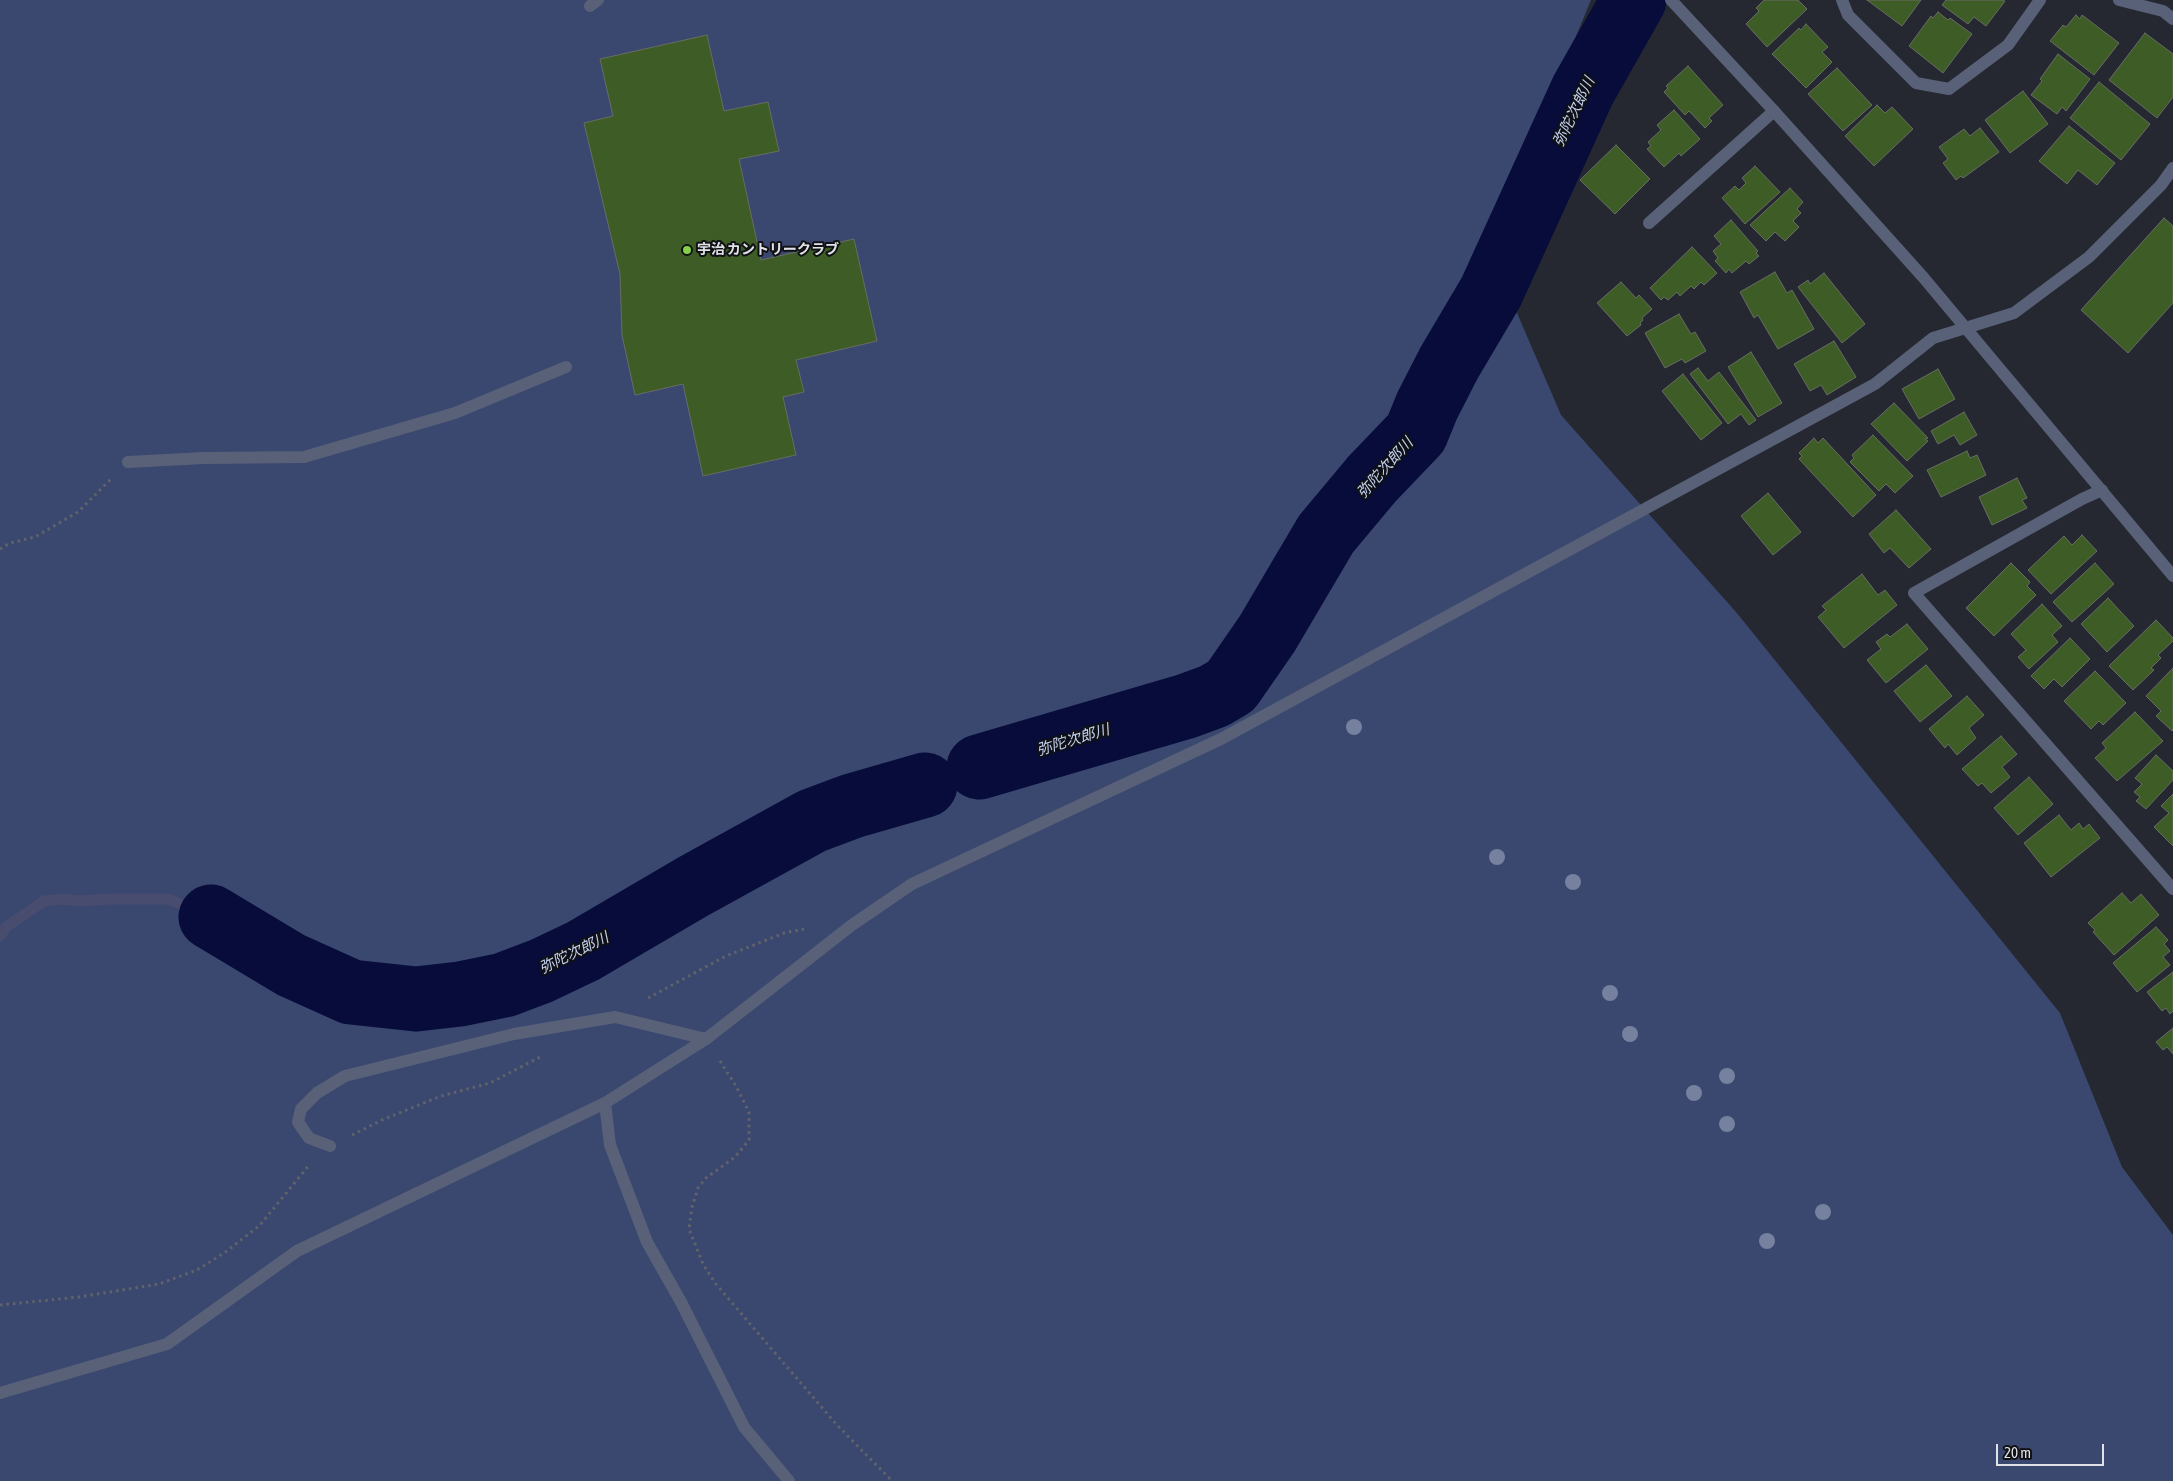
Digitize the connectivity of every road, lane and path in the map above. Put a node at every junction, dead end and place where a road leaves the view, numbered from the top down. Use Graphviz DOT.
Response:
graph roads {
  1 [pos="1842,0"];
  2 [pos="2040,0"];
  3 [pos="2119,0"];
  4 [pos="1675,4"];
  5 [pos="2173,18"];
  6 [pos="1774,111"];
  7 [pos="2173,168"];
  8 [pos="1649,223"];
  9 [pos="1967,329"];
  10 [pos="566,367"];
  11 [pos="128,462"];
  12 [pos="2102,490"];
  13 [pos="0,549"];
  14 [pos="2173,576"];
  15 [pos="2173,889"];
  16 [pos="808,929"];
  17 [pos="615,1016"];
  18 [pos="706,1039"];
  19 [pos="543,1056"];
  20 [pos="605,1103"];
  21 [pos="330,1146"];
  22 [pos="0,1305"];
  23 [pos="0,1393"];
  24 [pos="789,1481"];
  25 [pos="892,1481"];
  1 -- 2 [label="street"];
  3 -- 5 [label="street"];
  4 -- 6 [label="street"];
  6 -- 8 [label="street"];
  6 -- 9 [label="street"];
  7 -- 9 [label="street"];
  9 -- 12 [label="street"];
  9 -- 18 [label="street"];
  10 -- 11 [label="street"];
  11 -- 13 [label="path"];
  12 -- 14 [label="street"];
  12 -- 15 [label="street"];
  16 -- 17 [label="path"];
  17 -- 18 [label="street"];
  17 -- 21 [label="street"];
  18 -- 20 [label="street"];
  18 -- 25 [label="path"];
  19 -- 21 [label="path"];
  20 -- 23 [label="street"];
  20 -- 24 [label="street"];
  21 -- 22 [label="path"];
}
